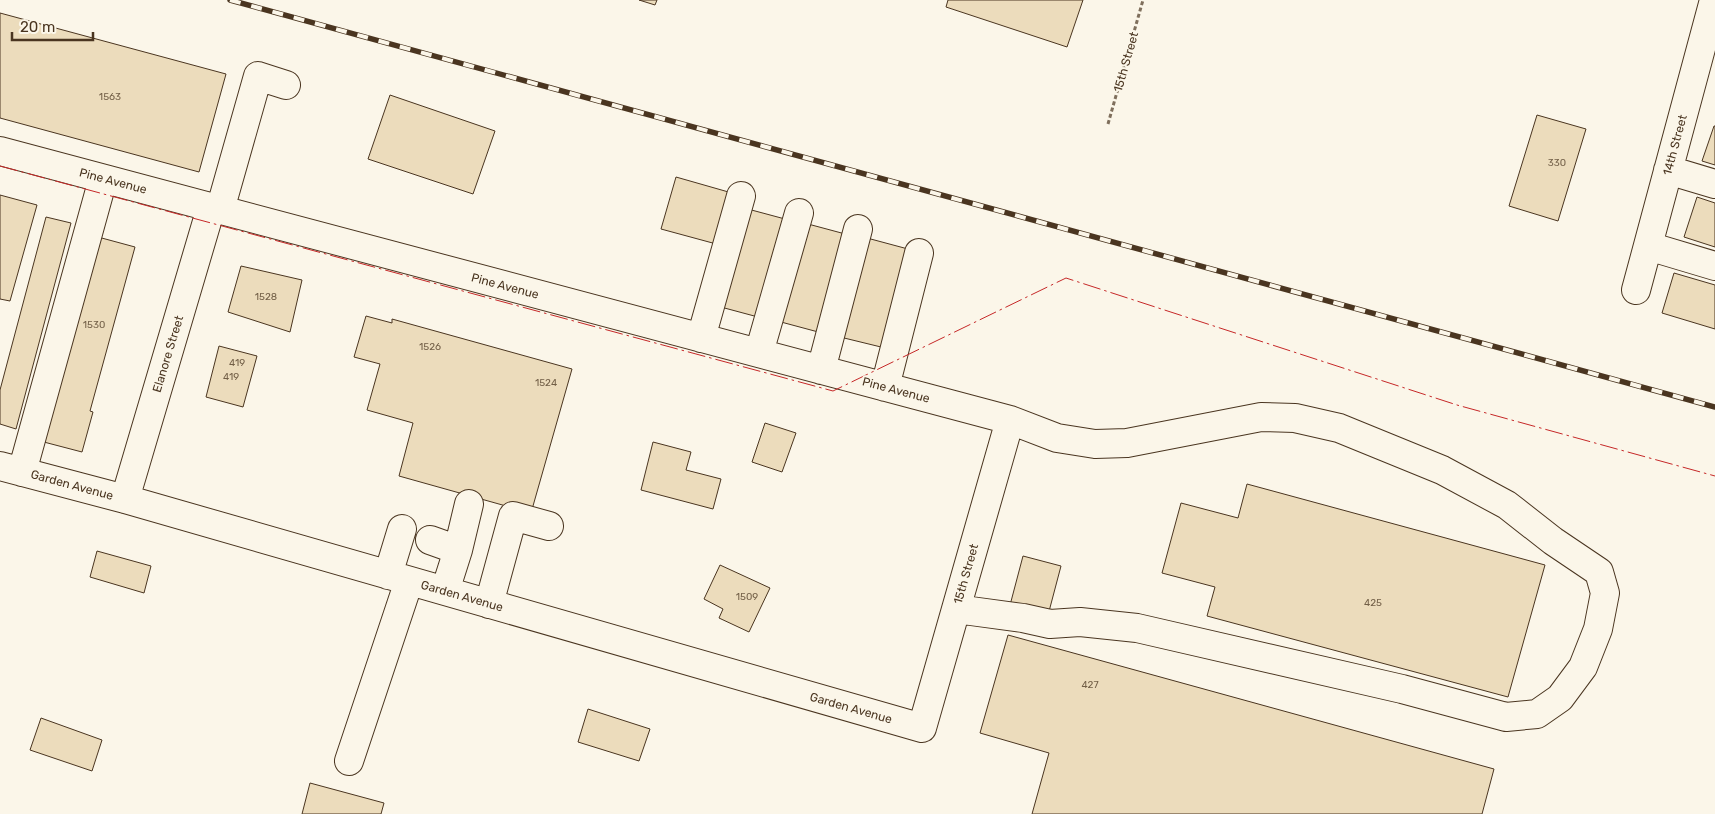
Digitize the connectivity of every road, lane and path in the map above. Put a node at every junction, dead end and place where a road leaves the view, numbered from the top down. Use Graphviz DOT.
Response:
graph roads {
  1 [pos="1143,0"];
  2 [pos="1714,0"];
  3 [pos="286,85"];
  4 [pos="1108,124"];
  5 [pos="0,151"];
  6 [pos="1668,170"];
  7 [pos="103,179"];
  8 [pos="1715,184"];
  9 [pos="741,196"];
  10 [pos="216,209"];
  11 [pos="799,213"];
  12 [pos="858,230"];
  13 [pos="1648,246"];
  14 [pos="919,253"];
  15 [pos="1715,266"];
  16 [pos="1636,290"];
  17 [pos="701,338"];
  18 [pos="759,354"];
  19 [pos="822,370"];
  20 [pos="885,387"];
  21 [pos="1010,420"];
  22 [pos="11,469"];
  23 [pos="125,499"];
  24 [pos="469,504"];
  25 [pos="549,526"];
  26 [pos="402,530"];
  27 [pos="430,540"];
  28 [pos="458,550"];
  29 [pos="399,578"];
  30 [pos="445,591"];
  31 [pos="489,604"];
  32 [pos="956,609"];
  33 [pos="922,728"];
  34 [pos="349,760"];
  1 -- 4 [label="path, 15th Street"];
  2 -- 6 [label="street, 14th Street"];
  3 -- 10 [label="street, Elanore Street"];
  5 -- 7 [label="street, Pine Avenue"];
  6 -- 8 [label="street"];
  6 -- 13 [label="street, 14th Street"];
  7 -- 10 [label="street, Pine Avenue"];
  7 -- 22 [label="street"];
  9 -- 17 [label="street"];
  10 -- 17 [label="street, Pine Avenue"];
  10 -- 23 [label="street, Elanore Street"];
  11 -- 18 [label="street"];
  12 -- 19 [label="street"];
  13 -- 15 [label="street"];
  13 -- 16 [label="street, 14th Street"];
  14 -- 20 [label="street"];
  17 -- 18 [label="street, Pine Avenue"];
  18 -- 19 [label="street, Pine Avenue"];
  19 -- 20 [label="street, Pine Avenue"];
  20 -- 21 [label="street, Pine Avenue"];
  21 -- 32 [label="street, 15th Street"];
  21 -- 32 [label="street, Pine Avenue"];
  22 -- 23 [label="street, Garden Avenue"];
  23 -- 29 [label="street, Garden Avenue"];
  24 -- 28 [label="street"];
  25 -- 31 [label="street"];
  26 -- 29 [label="street"];
  27 -- 28 [label="street"];
  28 -- 30 [label="street"];
  29 -- 30 [label="street, Garden Avenue"];
  29 -- 34 [label="street"];
  30 -- 31 [label="street, Garden Avenue"];
  31 -- 33 [label="street, Garden Avenue"];
  32 -- 33 [label="street, 15th Street"];
}
